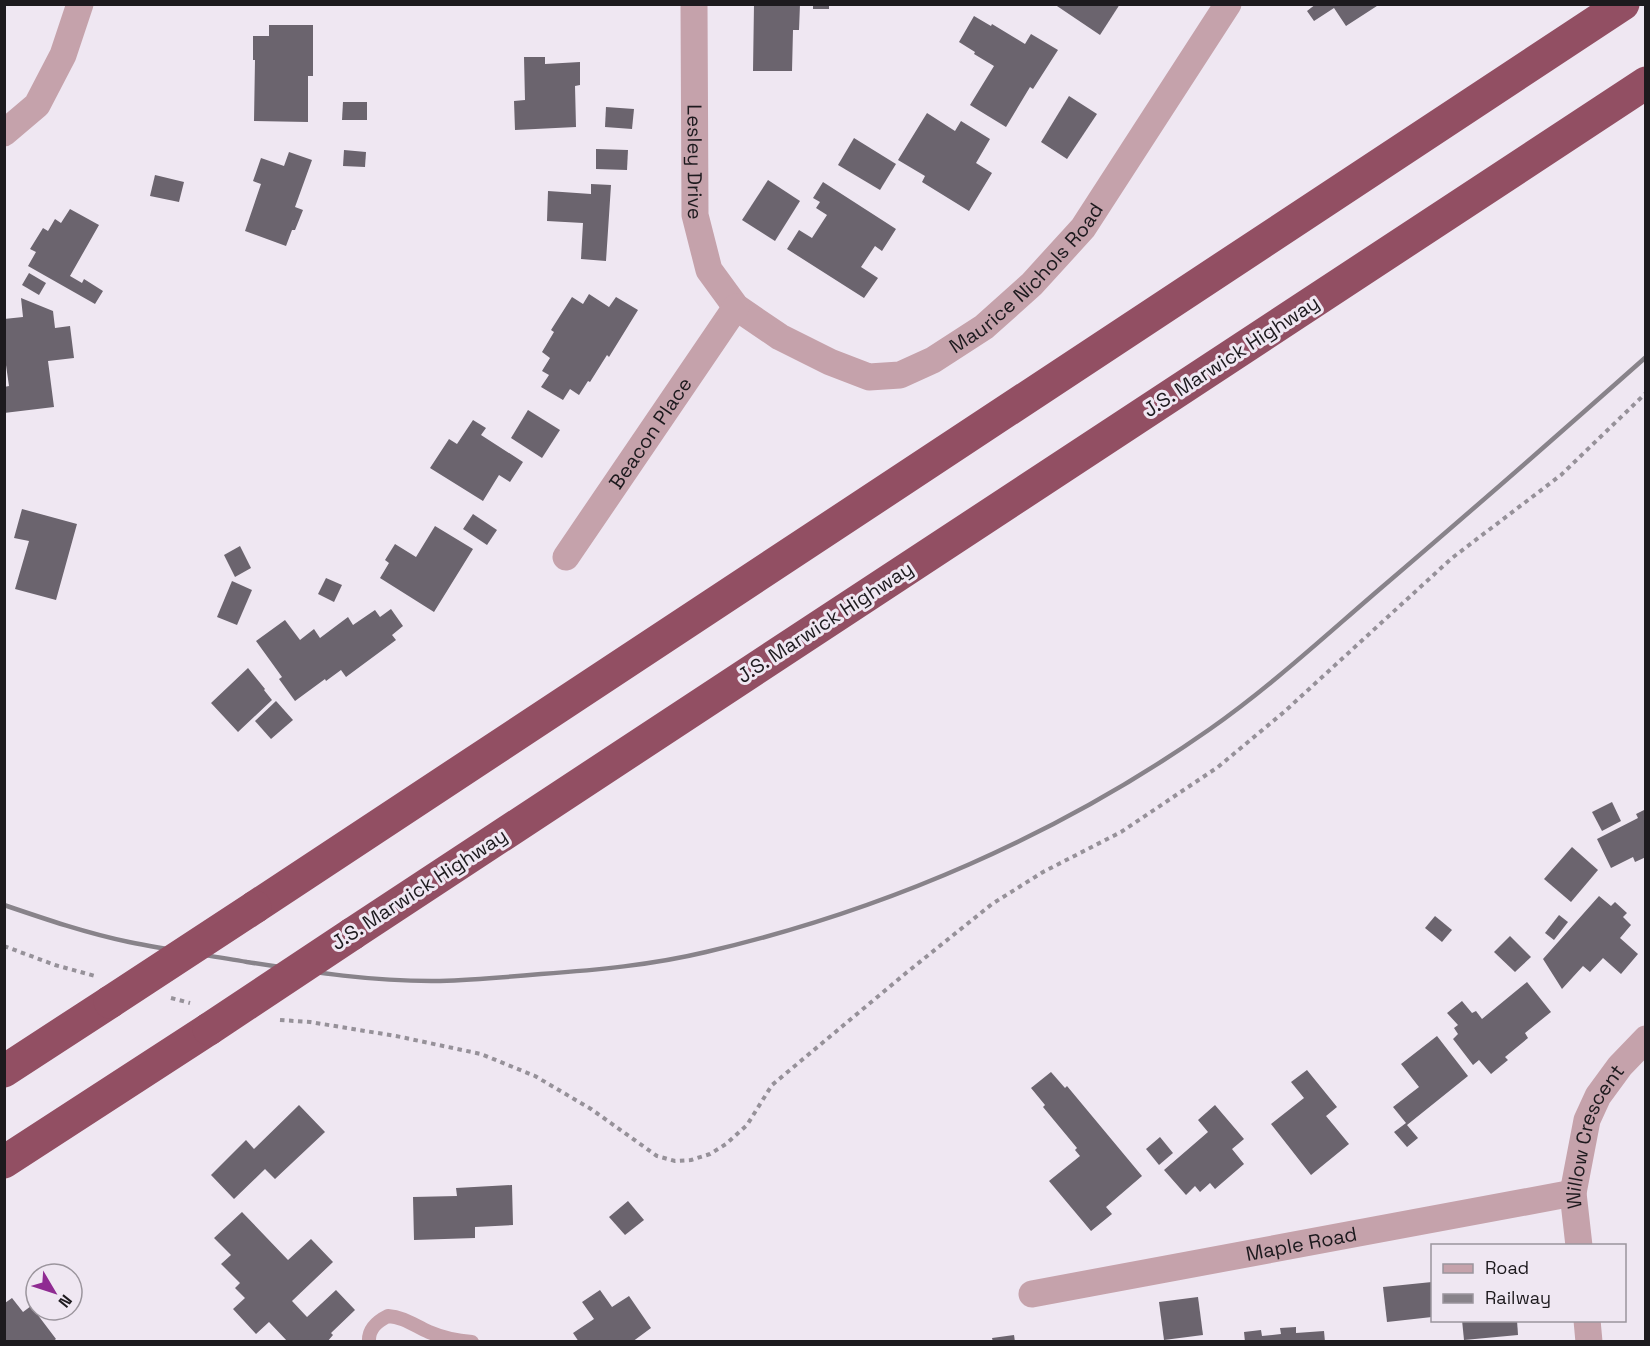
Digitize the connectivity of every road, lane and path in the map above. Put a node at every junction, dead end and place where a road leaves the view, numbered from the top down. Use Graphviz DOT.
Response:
graph roads {
  1 [pos="80,4"];
  2 [pos="694,4"];
  3 [pos="1228,4"];
  4 [pos="1623,4"];
  5 [pos="1646,83"];
  6 [pos="4,133"];
  7 [pos="735,307"];
  8 [pos="1646,393"];
  9 [pos="566,557"];
  10 [pos="4,946"];
  11 [pos="105,990"];
  12 [pos="166,997"];
  13 [pos="205,1017"];
  14 [pos="279,1020"];
  15 [pos="1646,1039"];
  16 [pos="4,1071"];
  17 [pos="4,1162"];
  18 [pos="1573,1193"];
  19 [pos="1578,1244"];
  20 [pos="1032,1294"];
  21 [pos="1587,1322"];
  22 [pos="369,1341"];
  23 [pos="454,1341"];
  24 [pos="472,1341"];
  25 [pos="1589,1341"];
  1 -- 6 [label="street"];
  2 -- 7 [label="street, Lesley Drive"];
  3 -- 7 [label="street, Maurice Nichols Road"];
  4 -- 11 [label="highway, bridge"];
  5 -- 13 [label="highway, J.S. Marwick Highway, bridge"];
  7 -- 9 [label="street, Beacon Place"];
  8 -- 14 [label="path"];
  10 -- 11 [label="path"];
  11 -- 16 [label="highway"];
  12 -- 13 [label="path"];
  13 -- 17 [label="highway, J.S. Marwick Highway"];
  15 -- 18 [label="street, Willow Crescent"];
  18 -- 19 [label="street, Willow Crescent"];
  18 -- 20 [label="street, Maple Road"];
  21 -- 25 [label="street"];
  22 -- 23 [label="lane"];
  23 -- 24 [label="lane"];
}
